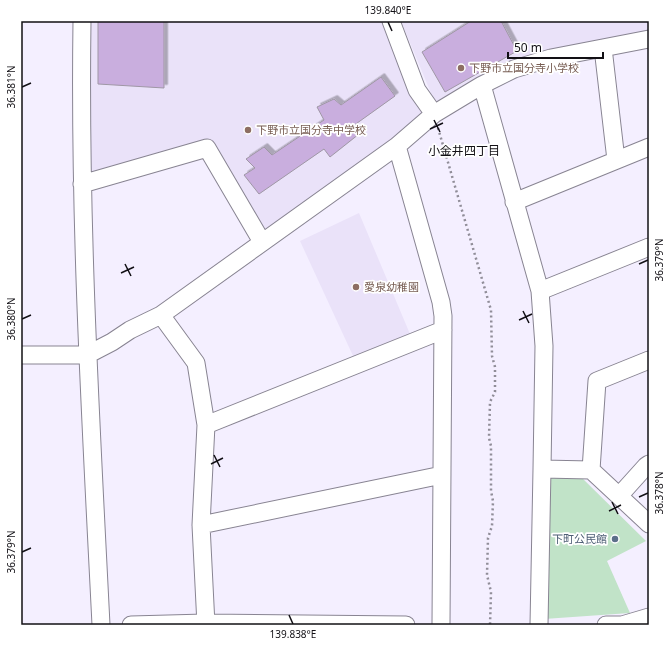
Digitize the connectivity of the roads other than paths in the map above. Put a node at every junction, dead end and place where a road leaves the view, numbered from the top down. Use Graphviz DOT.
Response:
graph roads {
  1 [pos="82,21"];
  2 [pos="391,21"];
  3 [pos="649,39"];
  4 [pos="603,48"];
  5 [pos="482,85"];
  6 [pos="434,114"];
  7 [pos="397,146"];
  8 [pos="649,147"];
  9 [pos="616,160"];
  10 [pos="82,184"];
  11 [pos="514,202"];
  12 [pos="262,242"];
  13 [pos="649,247"];
  14 [pos="540,291"];
  15 [pos="161,315"];
  16 [pos="443,330"];
  17 [pos="21,355"];
  18 [pos="87,355"];
  19 [pos="649,360"];
  20 [pos="206,425"];
  21 [pos="649,464"];
  22 [pos="542,469"];
  23 [pos="591,470"];
  24 [pos="442,475"];
  25 [pos="619,496"];
  26 [pos="649,524"];
  27 [pos="201,525"];
  28 [pos="649,617"];
  29 [pos="206,624"];
  30 [pos="101,625"];
  31 [pos="131,625"];
  32 [pos="406,625"];
  33 [pos="441,625"];
  34 [pos="539,625"];
  35 [pos="606,625"];
  1 -- 10 [label="street"];
  2 -- 6 [label="street"];
  3 -- 4 [label="street"];
  4 -- 5 [label="street"];
  4 -- 9 [label="street"];
  5 -- 6 [label="street"];
  5 -- 11 [label="street"];
  6 -- 7 [label="street"];
  7 -- 12 [label="street"];
  7 -- 16 [label="street"];
  8 -- 9 [label="street"];
  9 -- 11 [label="street"];
  10 -- 12 [label="street"];
  10 -- 18 [label="street"];
  11 -- 14 [label="street"];
  12 -- 15 [label="street"];
  13 -- 14 [label="street"];
  14 -- 22 [label="street"];
  15 -- 18 [label="street"];
  15 -- 20 [label="street"];
  16 -- 20 [label="street"];
  16 -- 24 [label="street"];
  17 -- 18 [label="street"];
  18 -- 30 [label="street"];
  19 -- 23 [label="street"];
  20 -- 27 [label="street"];
  21 -- 25 [label="street"];
  22 -- 23 [label="street"];
  22 -- 34 [label="street"];
  23 -- 25 [label="street"];
  24 -- 27 [label="street"];
  24 -- 33 [label="street"];
  25 -- 26 [label="street"];
  27 -- 29 [label="street"];
  28 -- 35 [label="street"];
  29 -- 31 [label="street"];
  29 -- 32 [label="street"];
}
